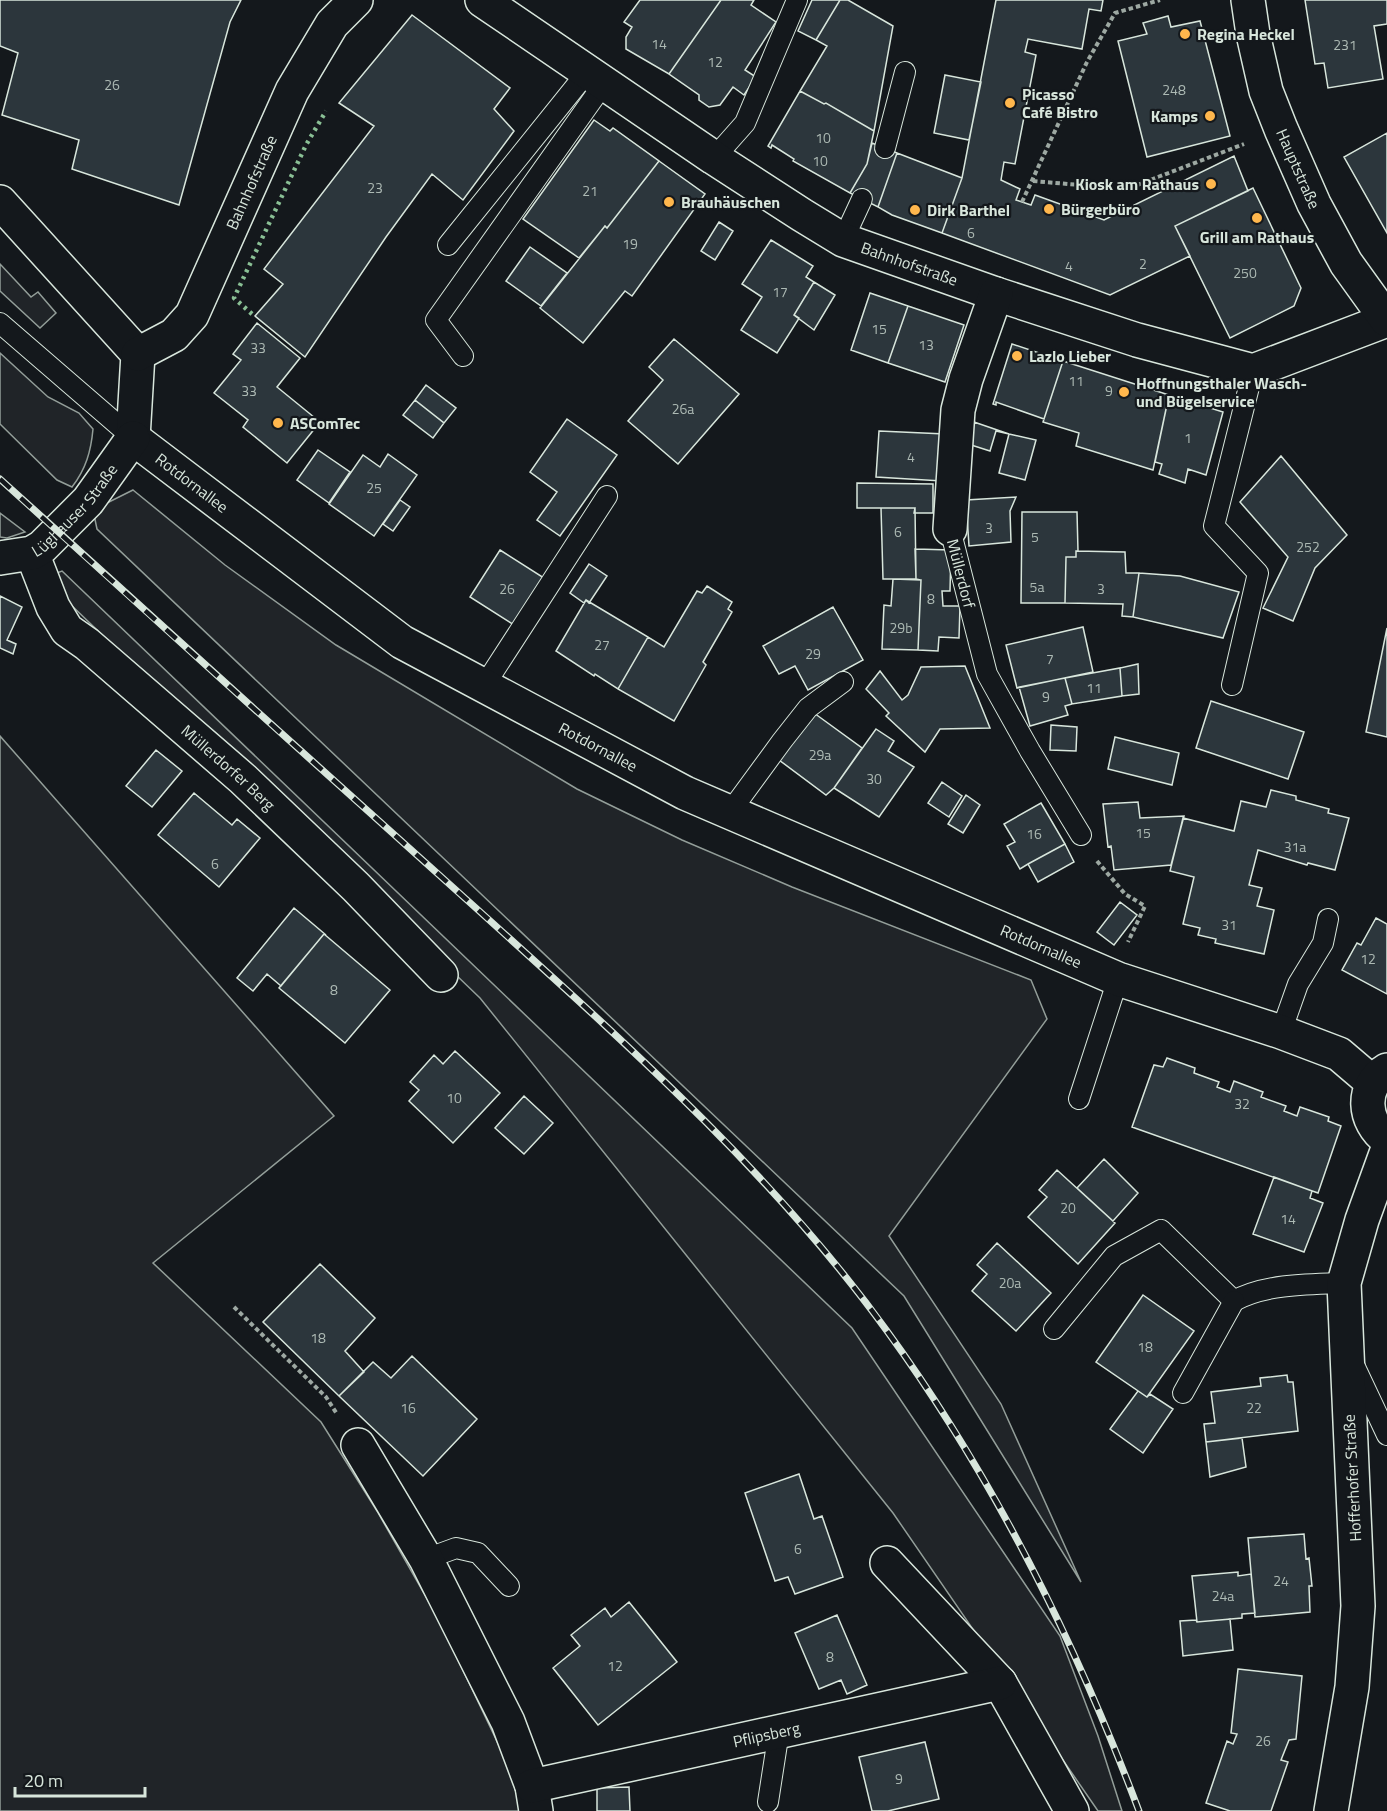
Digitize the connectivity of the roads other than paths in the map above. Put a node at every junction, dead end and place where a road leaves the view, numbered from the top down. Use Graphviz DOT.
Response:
graph roads {
  1 [pos="356,0"];
  2 [pos="482,0"];
  3 [pos="797,0"];
  4 [pos="1248,0"];
  5 [pos="904,72"];
  6 [pos="596,76"];
  7 [pos="885,148"];
  8 [pos="714,158"];
  9 [pos="862,199"];
  10 [pos="0,202"];
  11 [pos="843,240"];
  12 [pos="448,245"];
  13 [pos="996,294"];
  14 [pos="1387,320"];
  15 [pos="0,323"];
  16 [pos="138,354"];
  17 [pos="463,356"];
  18 [pos="1253,371"];
  19 [pos="134,438"];
  20 [pos="608,496"];
  21 [pos="950,529"];
  22 [pos="16,555"];
  23 [pos="843,682"];
  24 [pos="1232,685"];
  25 [pos="484,686"];
  26 [pos="730,812"];
  27 [pos="1081,834"];
  28 [pos="1328,919"];
  29 [pos="441,975"];
  30 [pos="1118,979"];
  31 [pos="1281,1032"];
  32 [pos="1380,1076"];
  33 [pos="1079,1099"];
  34 [pos="1387,1139"];
  35 [pos="1387,1151"];
  36 [pos="1344,1283"];
  37 [pos="1234,1301"];
  38 [pos="1054,1329"];
  39 [pos="1345,1346"];
  40 [pos="1183,1393"];
  41 [pos="1387,1436"];
  42 [pos="358,1445"];
  43 [pos="426,1559"];
  44 [pos="887,1563"];
  45 [pos="509,1586"];
  46 [pos="1000,1683"];
  47 [pos="779,1731"];
  48 [pos="534,1798"];
  49 [pos="768,1802"];
  50 [pos="1072,1811"];
  51 [pos="1331,1811"];
  1 -- 16 [label="street, Bahnhofstraße"];
  2 -- 6 [label="street, Bahnhofstraße"];
  3 -- 8 [label="lane"];
  4 -- 14 [label="street, Hauptstraße"];
  5 -- 7 [label="lane"];
  6 -- 8 [label="street, Bahnhofstraße"];
  6 -- 12 [label="lane"];
  6 -- 17 [label="lane"];
  8 -- 11 [label="street, Bahnhofstraße"];
  9 -- 11 [label="lane"];
  10 -- 16 [label="street"];
  11 -- 13 [label="street, Bahnhofstraße"];
  13 -- 18 [label="street, Bahnhofstraße"];
  13 -- 21 [label="street, Müllerdorf"];
  14 -- 18 [label="street"];
  15 -- 19 [label="lane"];
  16 -- 19 [label="street"];
  18 -- 24 [label="lane"];
  19 -- 22 [label="street, Lüghauser Straße"];
  19 -- 25 [label="street, Rotdornallee"];
  20 -- 25 [label="lane"];
  21 -- 27 [label="lane, Müllerdorf"];
  22 -- 29 [label="street, Müllerdorfer Berg"];
  23 -- 26 [label="lane"];
  25 -- 26 [label="street, Rotdornallee"];
  26 -- 30 [label="street, Rotdornallee"];
  28 -- 31 [label="lane"];
  30 -- 31 [label="street, Rotdornallee"];
  30 -- 33 [label="lane"];
  31 -- 32 [label="street, Rotdornallee"];
  32 -- 34 [label="street"];
  35 -- 36 [label="street, Hofferhofer Straße"];
  36 -- 37 [label="lane"];
  36 -- 39 [label="street, Hofferhofer Straße"];
  37 -- 38 [label="lane"];
  37 -- 40 [label="lane"];
  39 -- 41 [label="lane"];
  39 -- 51 [label="street, Hofferhofer Straße"];
  42 -- 43 [label="street, Pflipsberg"];
  43 -- 45 [label="lane"];
  43 -- 48 [label="street, Pflipsberg"];
  44 -- 46 [label="street"];
  46 -- 47 [label="street, Pflipsberg"];
  46 -- 50 [label="street"];
  47 -- 48 [label="street, Pflipsberg"];
  47 -- 49 [label="lane"];
}
